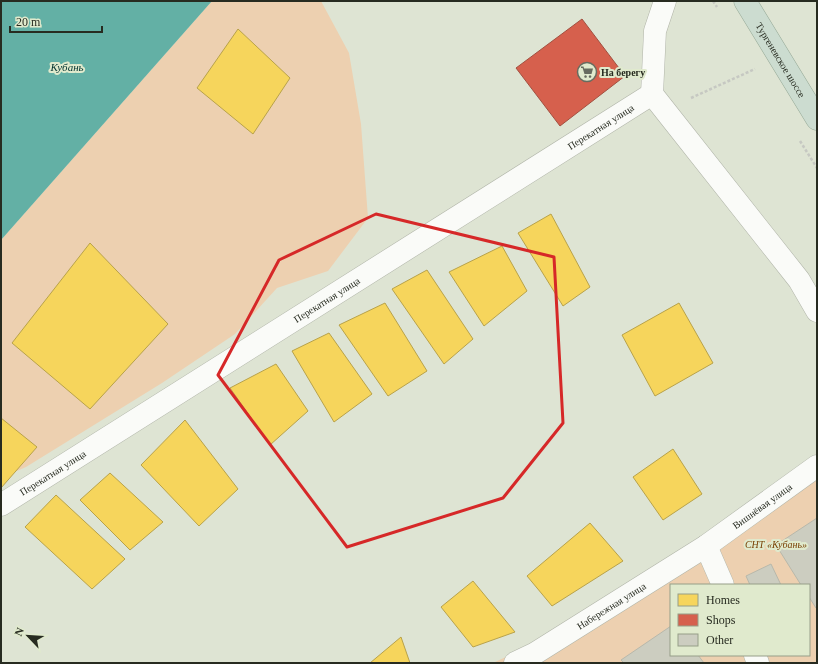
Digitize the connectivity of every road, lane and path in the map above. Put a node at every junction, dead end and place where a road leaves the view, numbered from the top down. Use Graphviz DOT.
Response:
graph roads {
  1 [pos="665,1"];
  2 [pos="745,1"];
  3 [pos="755,69"];
  4 [pos="658,102"];
  5 [pos="817,119"];
  6 [pos="817,311"];
  7 [pos="817,466"];
  8 [pos="1,506"];
  9 [pos="706,545"];
  10 [pos="723,584"];
  11 [pos="515,663"];
  1 -- 4 [label="street"];
  2 -- 5 [label="highway, Тургеневское шоссе"];
  3 -- 4 [label="path"];
  4 -- 6 [label="street"];
  4 -- 8 [label="street, Перекатная улица"];
  7 -- 9 [label="street, Вишнёвая улица"];
  9 -- 10 [label="street"];
  9 -- 11 [label="street, Набережная улица"];
}
